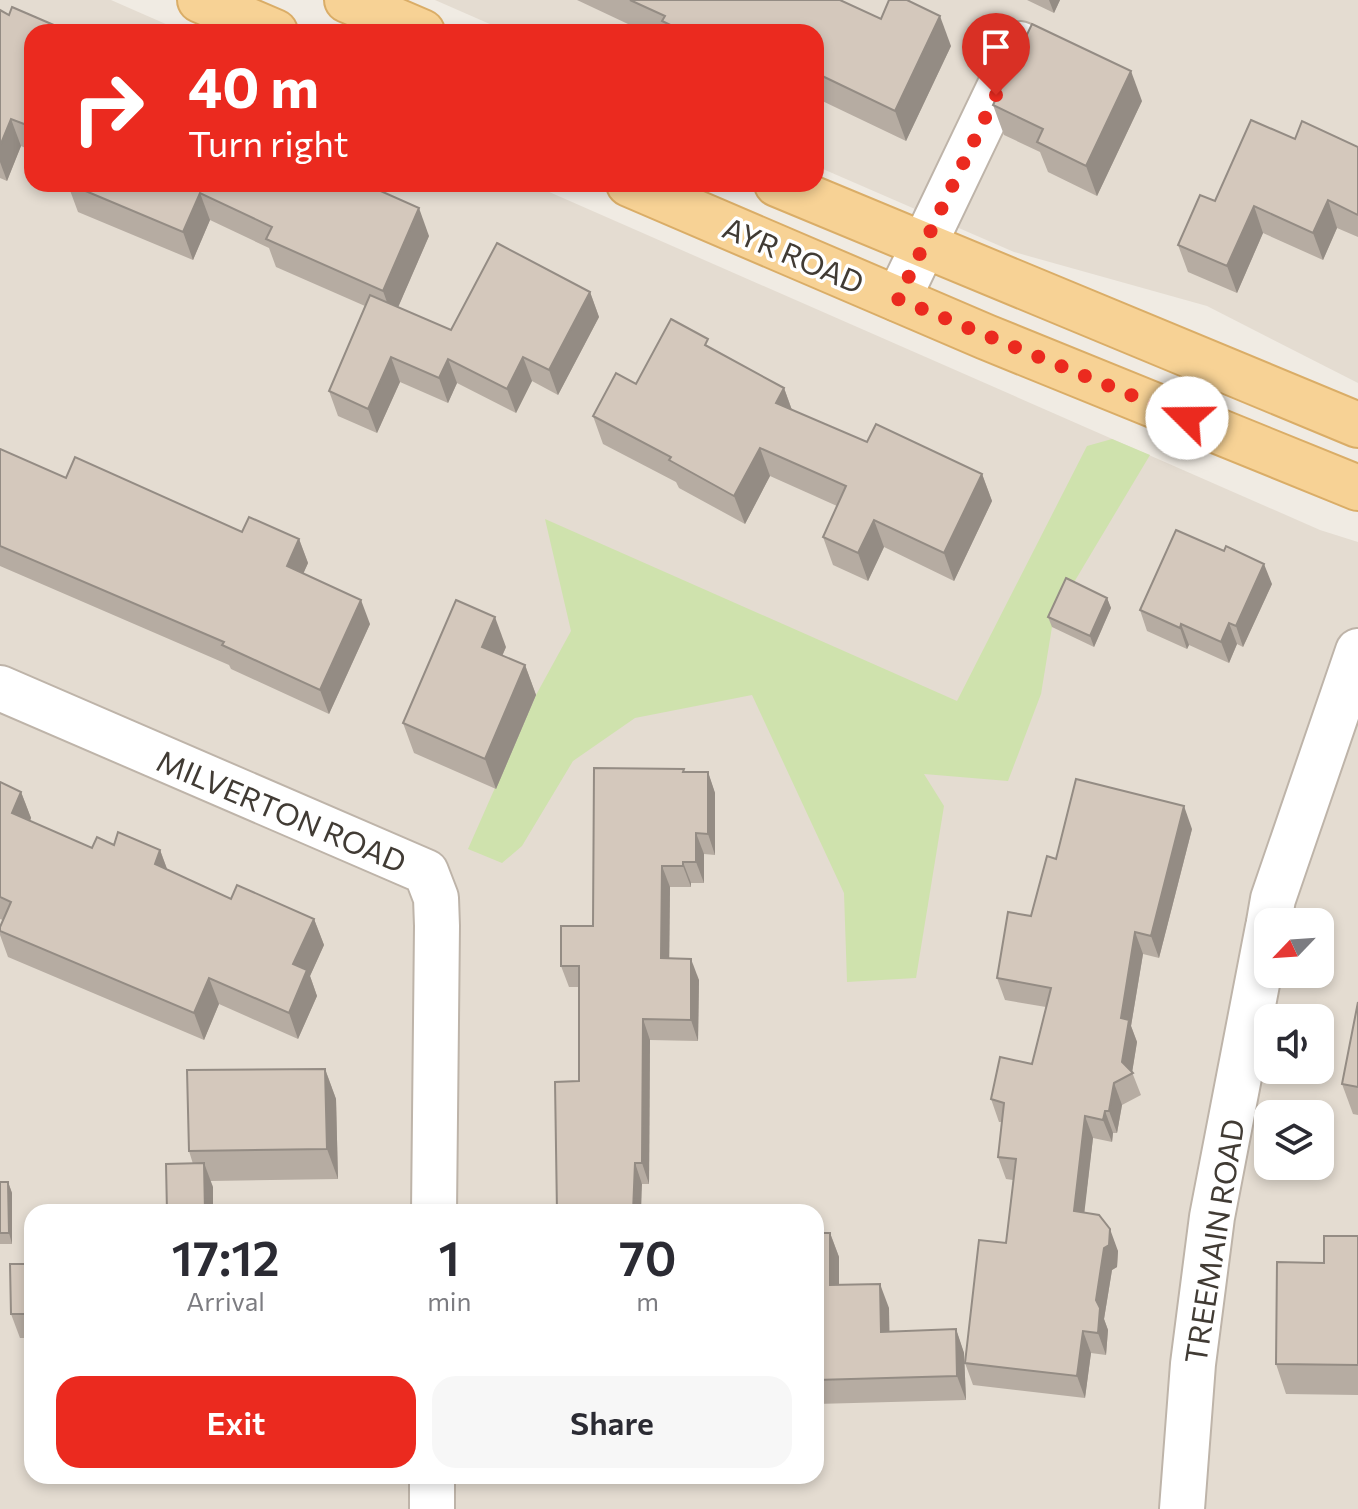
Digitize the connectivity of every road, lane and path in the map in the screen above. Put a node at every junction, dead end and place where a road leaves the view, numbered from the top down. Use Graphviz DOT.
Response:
graph roads {
  1 [pos="200,0"];
  2 [pos="347,0"];
  3 [pos="256,24"];
  4 [pos="403,24"];
  5 [pos="1020,44"];
  6 [pos="648,192"];
  7 [pos="796,192"];
  8 [pos="923,247"];
  9 [pos="898,299"];
  10 [pos="1358,425"];
  11 [pos="1358,488"];
  12 [pos="1358,651"];
  13 [pos="0,688"];
  14 [pos="1271,908"];
  15 [pos="1256,988"];
  16 [pos="434,1204"];
  17 [pos="432,1484"];
  18 [pos="432,1509"];
  19 [pos="1182,1509"];
  1 -- 3 [label="main road"];
  2 -- 4 [label="main road"];
  5 -- 8 [label="street"];
  6 -- 9 [label="main road, AYR ROAD"];
  7 -- 8 [label="main road, AYR ROAD"];
  8 -- 9 [label="street"];
  8 -- 10 [label="main road, AYR ROAD"];
  9 -- 11 [label="main road, AYR ROAD"];
  12 -- 14 [label="street, TREEMAIN ROAD"];
  13 -- 16 [label="street, MILVERTON ROAD"];
  15 -- 19 [label="street, TREEMAIN ROAD"];
  17 -- 18 [label="street"];
}
